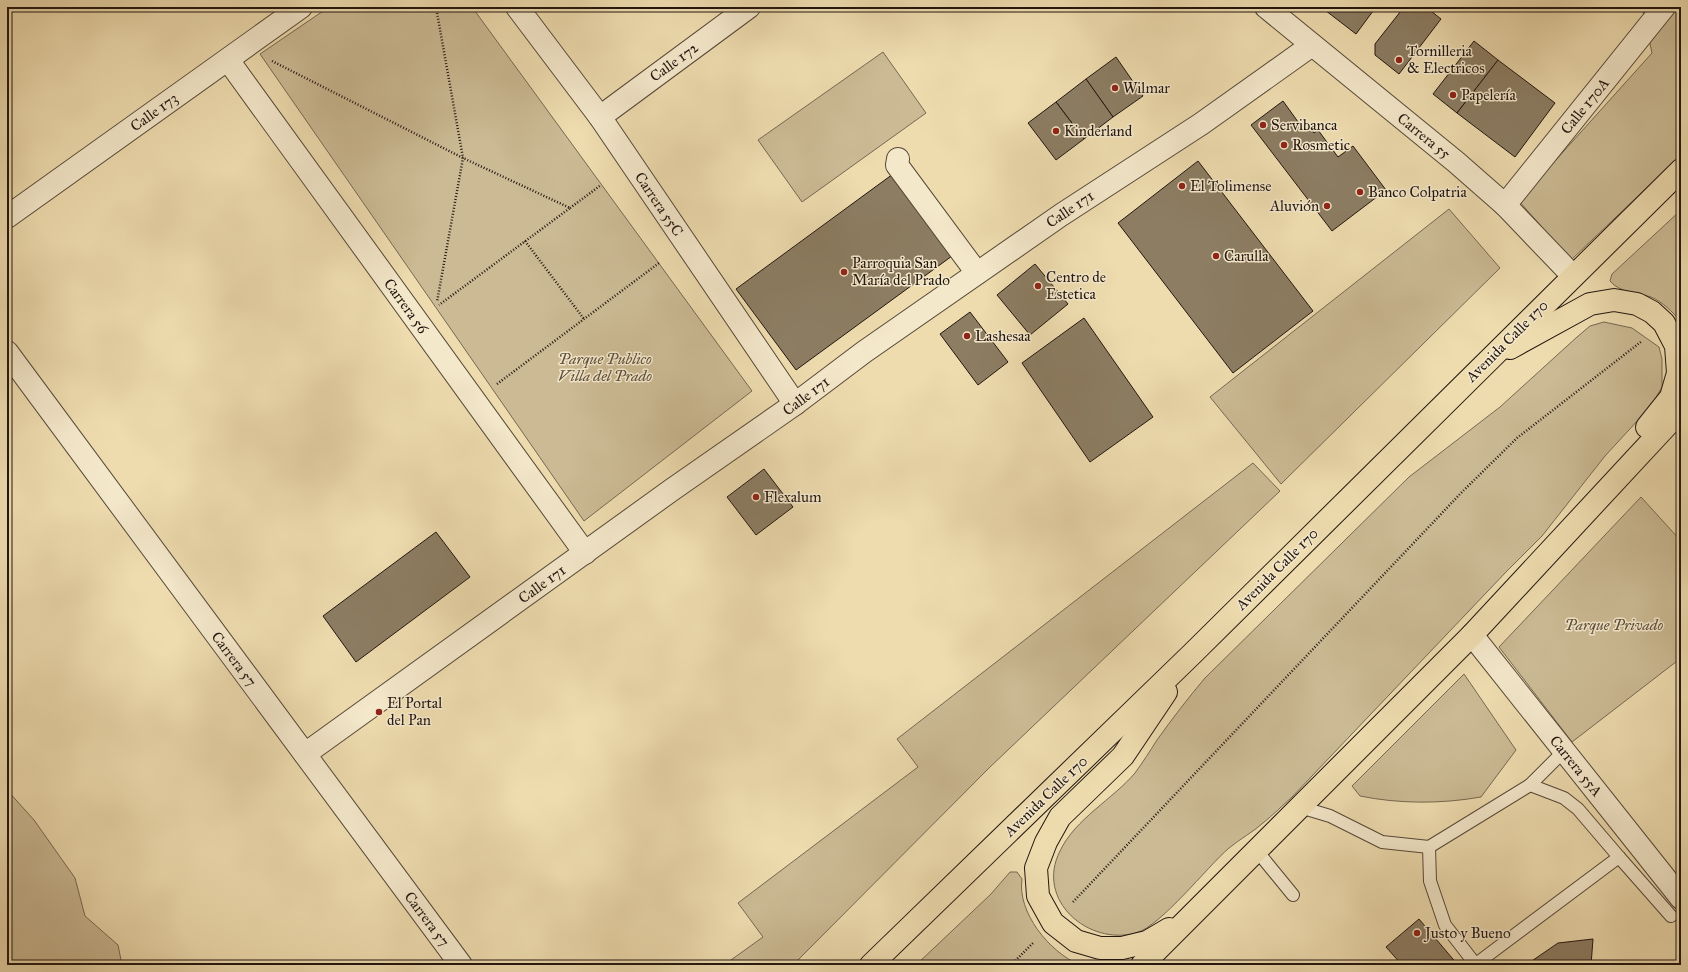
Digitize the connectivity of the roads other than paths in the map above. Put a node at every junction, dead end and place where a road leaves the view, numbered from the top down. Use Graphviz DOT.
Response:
graph roads {
  1 [pos="301,7"];
  2 [pos="517,7"];
  3 [pos="749,7"];
  4 [pos="1266,7"];
  5 [pos="1664,7"];
  6 [pos="1312,45"];
  7 [pos="228,60"];
  8 [pos="600,117"];
  9 [pos="898,159"];
  10 [pos="1681,170"];
  11 [pos="1505,205"];
  12 [pos="7,217"];
  13 [pos="977,272"];
  14 [pos="1573,276"];
  15 [pos="7,352"];
  16 [pos="1488,360"];
  17 [pos="795,404"];
  18 [pos="1681,410"];
  19 [pos="1561,538"];
  20 [pos="585,553"];
  21 [pos="1472,635"];
  22 [pos="1192,654"];
  23 [pos="1564,751"];
  24 [pos="305,754"];
  25 [pos="1530,785"];
  26 [pos="1300,808"];
  27 [pos="1429,847"];
  28 [pos="1257,851"];
  29 [pos="1619,857"];
  30 [pos="1293,895"];
  31 [pos="1676,907"];
  32 [pos="1190,918"];
  33 [pos="1476,964"];
  34 [pos="461,965"];
  35 [pos="871,965"];
  36 [pos="1142,965"];
  1 -- 7 [label="street, Calle 173"];
  2 -- 8 [label="street, Carrera 55C"];
  3 -- 8 [label="street, Calle 172"];
  4 -- 6 [label="street, Carrera 55"];
  5 -- 11 [label="street, Calle 170A"];
  6 -- 11 [label="street, Carrera 55"];
  6 -- 13 [label="street, Calle 171"];
  7 -- 12 [label="street, Calle 173"];
  7 -- 20 [label="street, Carrera 56"];
  8 -- 17 [label="street, Carrera 55C"];
  9 -- 13 [label="street"];
  10 -- 14 [label="main road, Avenida Calle 170"];
  11 -- 14 [label="street, Carrera 55"];
  13 -- 17 [label="street, Calle 171"];
  14 -- 16 [label="main road, Avenida Calle 170"];
  15 -- 24 [label="street, Carrera 57"];
  16 -- 19 [label="main road"];
  16 -- 22 [label="main road, Avenida Calle 170"];
  17 -- 20 [label="street, Calle 171"];
  18 -- 19 [label="main road"];
  19 -- 21 [label="main road"];
  20 -- 24 [label="street, Calle 171"];
  21 -- 23 [label="street, Carrera 55A"];
  21 -- 26 [label="main road"];
  22 -- 32 [label="main road"];
  22 -- 35 [label="main road, Avenida Calle 170"];
  23 -- 25 [label="lane"];
  23 -- 31 [label="street, Carrera 55A"];
  24 -- 34 [label="street, Carrera 57"];
  25 -- 27 [label="lane"];
  25 -- 29 [label="lane"];
  26 -- 27 [label="lane"];
  26 -- 28 [label="main road"];
  27 -- 33 [label="lane"];
  28 -- 30 [label="lane"];
  28 -- 32 [label="main road"];
  29 -- 31 [label="lane"];
  29 -- 33 [label="lane"];
  32 -- 36 [label="main road"];
}
